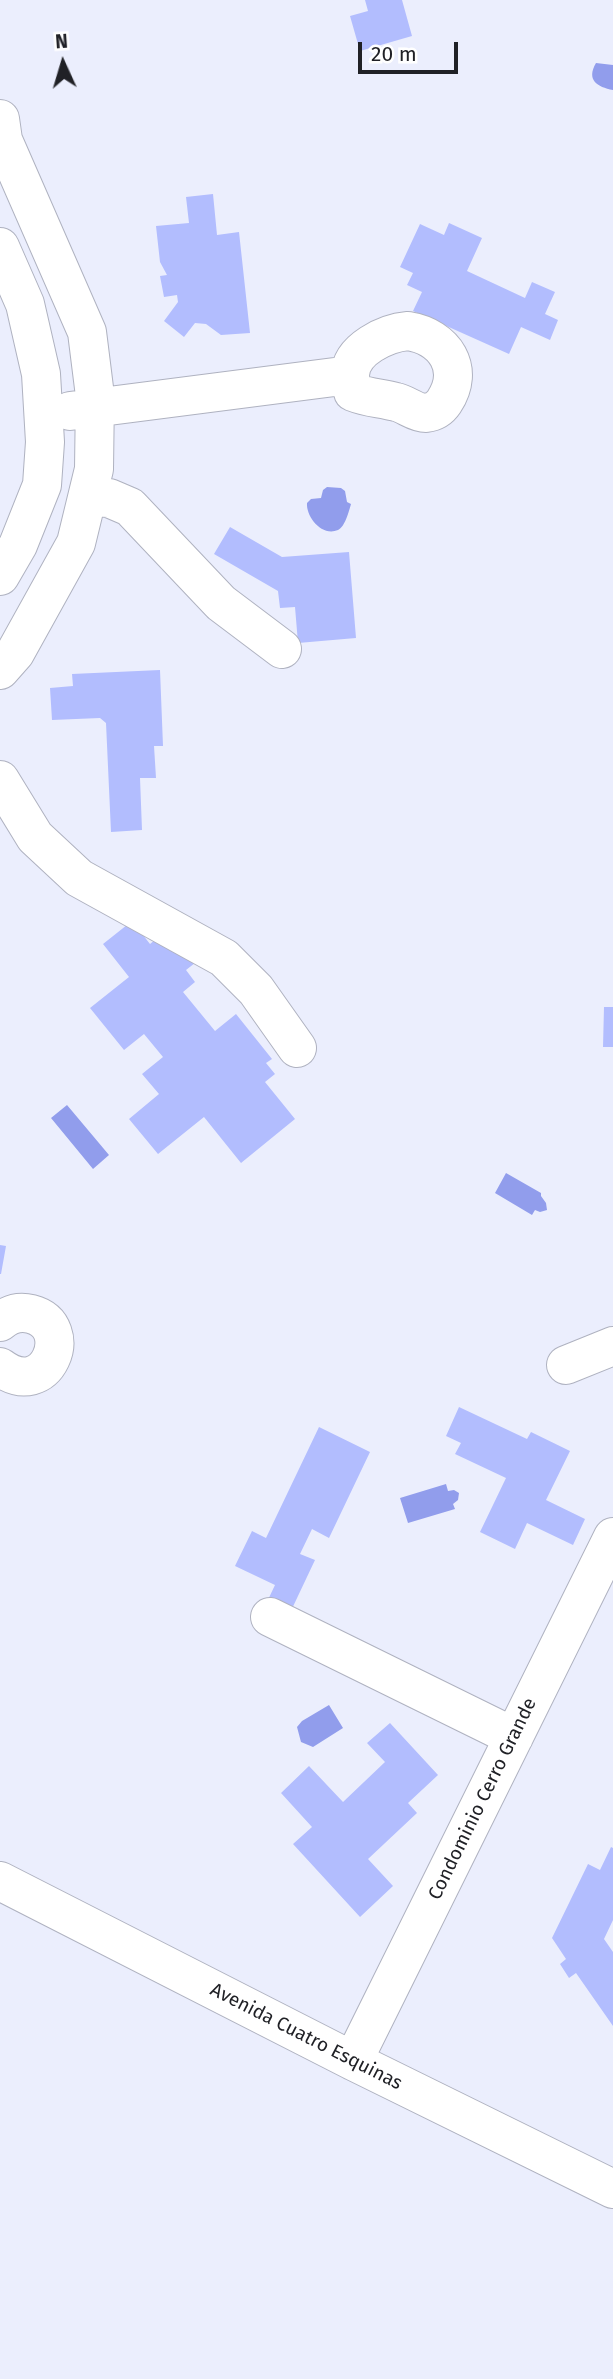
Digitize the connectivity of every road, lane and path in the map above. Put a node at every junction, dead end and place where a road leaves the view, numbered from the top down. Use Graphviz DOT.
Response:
graph roads {
  1 [pos="0,119"];
  2 [pos="0,247"];
  3 [pos="350,375"];
  4 [pos="95,407"];
  5 [pos="43,414"];
  6 [pos="88,497"];
  7 [pos="0,576"];
  8 [pos="282,649"];
  9 [pos="0,670"];
  10 [pos="0,780"];
  11 [pos="297,1048"];
  12 [pos="0,1322"];
  13 [pos="613,1346"];
  14 [pos="566,1365"];
  15 [pos="0,1367"];
  16 [pos="613,1537"];
  17 [pos="270,1617"];
  18 [pos="514,1737"];
  19 [pos="0,1881"];
  20 [pos="353,2061"];
  21 [pos="613,2189"];
  1 -- 4 [label="street"];
  2 -- 5 [label="street"];
  3 -- 4 [label="street"];
  4 -- 5 [label="street"];
  4 -- 6 [label="street"];
  5 -- 7 [label="street"];
  6 -- 8 [label="street"];
  6 -- 9 [label="street"];
  10 -- 11 [label="street"];
  12 -- 15 [label="street"];
  13 -- 14 [label="street"];
  16 -- 18 [label="street, Condominio Cerro Grande"];
  17 -- 18 [label="street"];
  18 -- 20 [label="street, Condominio Cerro Grande"];
  19 -- 20 [label="street, Avenida Cuatro Esquinas"];
  20 -- 21 [label="street, Avenida Cuatro Esquinas"];
}
